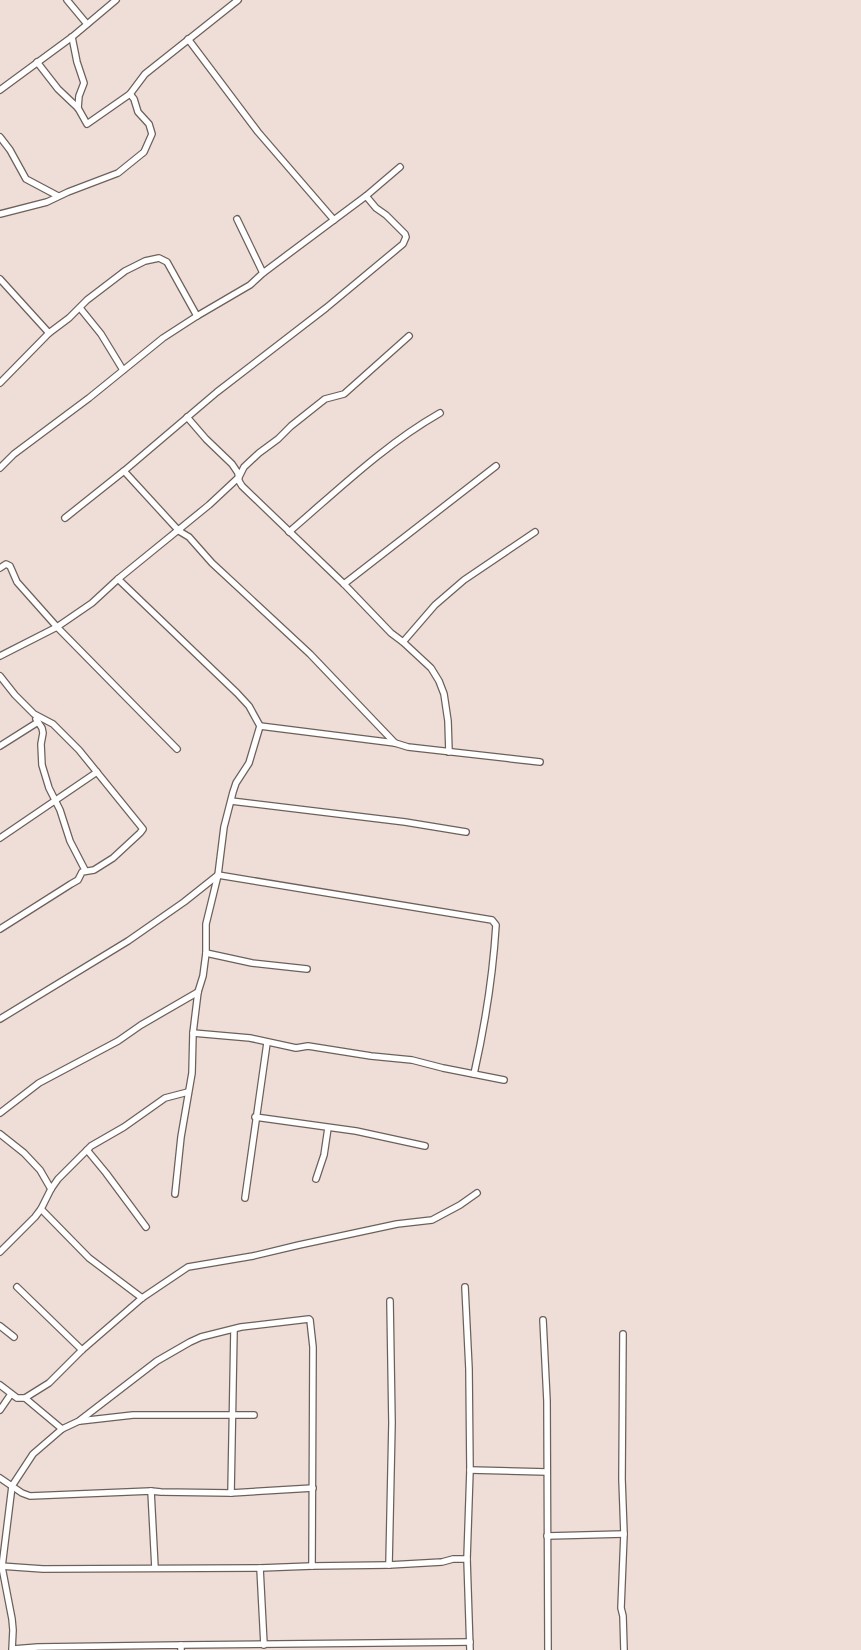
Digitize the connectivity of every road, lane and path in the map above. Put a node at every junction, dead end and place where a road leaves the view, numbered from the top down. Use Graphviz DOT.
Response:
graph roads {
  1 [pos="67,0"];
  2 [pos="116,0"];
  3 [pos="238,0"];
  4 [pos="87,24"];
  5 [pos="72,37"];
  6 [pos="188,39"];
  7 [pos="37,62"];
  8 [pos="0,90"];
  9 [pos="130,94"];
  10 [pos="78,108"];
  11 [pos="0,137"];
  12 [pos="400,167"];
  13 [pos="58,196"];
  14 [pos="366,196"];
  15 [pos="0,214"];
  16 [pos="237,219"];
  17 [pos="334,220"];
  18 [pos="263,273"];
  19 [pos="0,279"];
  20 [pos="80,308"];
  21 [pos="197,316"];
  22 [pos="49,333"];
  23 [pos="409,336"];
  24 [pos="123,370"];
  25 [pos="0,383"];
  26 [pos="440,413"];
  27 [pos="187,417"];
  28 [pos="496,466"];
  29 [pos="0,468"];
  30 [pos="124,471"];
  31 [pos="240,477"];
  32 [pos="65,518"];
  33 [pos="178,531"];
  34 [pos="289,532"];
  35 [pos="535,532"];
  36 [pos="0,568"];
  37 [pos="118,579"];
  38 [pos="344,584"];
  39 [pos="57,627"];
  40 [pos="403,642"];
  41 [pos="0,656"];
  42 [pos="0,676"];
  43 [pos="34,714"];
  44 [pos="38,722"];
  45 [pos="260,726"];
  46 [pos="395,743"];
  47 [pos="0,746"];
  48 [pos="177,749"];
  49 [pos="449,752"];
  50 [pos="540,762"];
  51 [pos="97,772"];
  52 [pos="55,801"];
  53 [pos="231,801"];
  54 [pos="466,832"];
  55 [pos="0,838"];
  56 [pos="85,870"];
  57 [pos="218,875"];
  58 [pos="0,929"];
  59 [pos="206,953"];
  60 [pos="307,969"];
  61 [pos="198,992"];
  62 [pos="0,1019"];
  63 [pos="193,1033"];
  64 [pos="267,1043"];
  65 [pos="474,1074"];
  66 [pos="504,1080"];
  67 [pos="188,1092"];
  68 [pos="0,1113"];
  69 [pos="255,1117"];
  70 [pos="328,1128"];
  71 [pos="1,1138"];
  72 [pos="425,1146"];
  73 [pos="87,1150"];
  74 [pos="316,1179"];
  75 [pos="51,1189"];
  76 [pos="477,1193"];
  77 [pos="175,1194"];
  78 [pos="244,1198"];
  79 [pos="41,1209"];
  80 [pos="146,1227"];
  81 [pos="0,1252"];
  82 [pos="17,1287"];
  83 [pos="465,1287"];
  84 [pos="142,1298"];
  85 [pos="390,1301"];
  86 [pos="543,1320"];
  87 [pos="0,1326"];
  88 [pos="234,1330"];
  89 [pos="623,1334"];
  90 [pos="14,1337"];
  91 [pos="82,1350"];
  92 [pos="0,1385"];
  93 [pos="11,1394"];
  94 [pos="25,1398"];
  95 [pos="0,1410"];
  96 [pos="254,1415"];
  97 [pos="233,1416"];
  98 [pos="79,1421"];
  99 [pos="62,1429"];
  100 [pos="470,1470"];
  101 [pos="547,1472"];
  102 [pos="0,1478"];
  103 [pos="12,1486"];
  104 [pos="313,1488"];
  105 [pos="150,1491"];
  106 [pos="232,1492"];
  107 [pos="624,1534"];
  108 [pos="547,1536"];
  109 [pos="467,1559"];
  110 [pos="389,1565"];
  111 [pos="312,1566"];
  112 [pos="1,1567"];
  113 [pos="155,1568"];
  114 [pos="260,1568"];
  115 [pos="470,1642"];
  116 [pos="264,1645"];
  117 [pos="181,1647"];
  118 [pos="12,1649"];
  119 [pos="470,1650"];
  120 [pos="548,1650"];
  121 [pos="624,1650"];
  1 -- 4 [label="street"];
  2 -- 4 [label="street"];
  3 -- 6 [label="street"];
  4 -- 5 [label="street"];
  5 -- 7 [label="street"];
  5 -- 10 [label="street"];
  6 -- 9 [label="street"];
  6 -- 17 [label="street"];
  7 -- 8 [label="street"];
  7 -- 10 [label="street"];
  9 -- 10 [label="street"];
  9 -- 13 [label="street"];
  11 -- 13 [label="street"];
  12 -- 14 [label="street"];
  13 -- 15 [label="street"];
  14 -- 17 [label="street"];
  14 -- 27 [label="street"];
  16 -- 18 [label="street"];
  17 -- 18 [label="street"];
  18 -- 21 [label="street"];
  19 -- 22 [label="street"];
  20 -- 21 [label="street"];
  20 -- 22 [label="street"];
  20 -- 24 [label="street"];
  21 -- 24 [label="street"];
  22 -- 25 [label="street"];
  23 -- 31 [label="street"];
  24 -- 29 [label="street"];
  26 -- 34 [label="street"];
  27 -- 30 [label="street"];
  27 -- 31 [label="street"];
  28 -- 38 [label="street"];
  30 -- 32 [label="street"];
  30 -- 33 [label="street"];
  31 -- 33 [label="street"];
  31 -- 34 [label="street"];
  33 -- 37 [label="street"];
  33 -- 46 [label="street"];
  34 -- 38 [label="street"];
  35 -- 40 [label="street"];
  36 -- 39 [label="street"];
  37 -- 39 [label="street"];
  37 -- 45 [label="street"];
  38 -- 40 [label="street"];
  39 -- 41 [label="street"];
  39 -- 48 [label="street"];
  40 -- 49 [label="street"];
  42 -- 43 [label="street"];
  43 -- 44 [label="street"];
  43 -- 51 [label="street"];
  44 -- 47 [label="street"];
  44 -- 52 [label="street"];
  45 -- 46 [label="street"];
  45 -- 53 [label="street"];
  46 -- 49 [label="street"];
  49 -- 50 [label="street"];
  51 -- 52 [label="street"];
  51 -- 56 [label="street"];
  52 -- 55 [label="street"];
  52 -- 56 [label="street"];
  53 -- 54 [label="street"];
  53 -- 57 [label="street"];
  56 -- 58 [label="street"];
  57 -- 59 [label="street"];
  57 -- 62 [label="street"];
  57 -- 65 [label="street"];
  59 -- 60 [label="street"];
  59 -- 61 [label="street"];
  61 -- 63 [label="street"];
  61 -- 68 [label="street"];
  63 -- 64 [label="street"];
  63 -- 67 [label="street"];
  64 -- 65 [label="street"];
  64 -- 69 [label="street"];
  65 -- 66 [label="street"];
  67 -- 73 [label="street"];
  67 -- 77 [label="street"];
  69 -- 70 [label="street"];
  69 -- 78 [label="street"];
  70 -- 72 [label="street"];
  70 -- 74 [label="street"];
  71 -- 75 [label="street"];
  73 -- 75 [label="street"];
  73 -- 80 [label="street"];
  75 -- 79 [label="street"];
  76 -- 84 [label="street"];
  79 -- 81 [label="street"];
  79 -- 84 [label="street"];
  82 -- 91 [label="street"];
  83 -- 100 [label="street"];
  84 -- 91 [label="street"];
  85 -- 110 [label="street"];
  86 -- 101 [label="street"];
  87 -- 90 [label="street"];
  88 -- 97 [label="street"];
  88 -- 98 [label="street"];
  88 -- 104 [label="street"];
  89 -- 107 [label="street"];
  91 -- 94 [label="street"];
  92 -- 93 [label="street"];
  93 -- 94 [label="street"];
  93 -- 95 [label="street"];
  94 -- 99 [label="street"];
  96 -- 97 [label="street"];
  97 -- 98 [label="street"];
  97 -- 106 [label="street"];
  98 -- 99 [label="street"];
  99 -- 103 [label="street"];
  100 -- 101 [label="street"];
  100 -- 109 [label="street"];
  101 -- 108 [label="street"];
  102 -- 103 [label="street"];
  103 -- 105 [label="street"];
  103 -- 112 [label="street"];
  104 -- 106 [label="street"];
  104 -- 111 [label="street"];
  105 -- 106 [label="street"];
  105 -- 113 [label="street"];
  107 -- 108 [label="street"];
  107 -- 121 [label="street"];
  108 -- 120 [label="street"];
  109 -- 110 [label="street"];
  109 -- 115 [label="street"];
  110 -- 111 [label="street"];
  111 -- 114 [label="street"];
  112 -- 113 [label="street"];
  112 -- 118 [label="street"];
  113 -- 114 [label="street"];
  114 -- 116 [label="street"];
  115 -- 116 [label="street"];
  115 -- 119 [label="street"];
  116 -- 117 [label="street"];
  117 -- 118 [label="street"];
}
